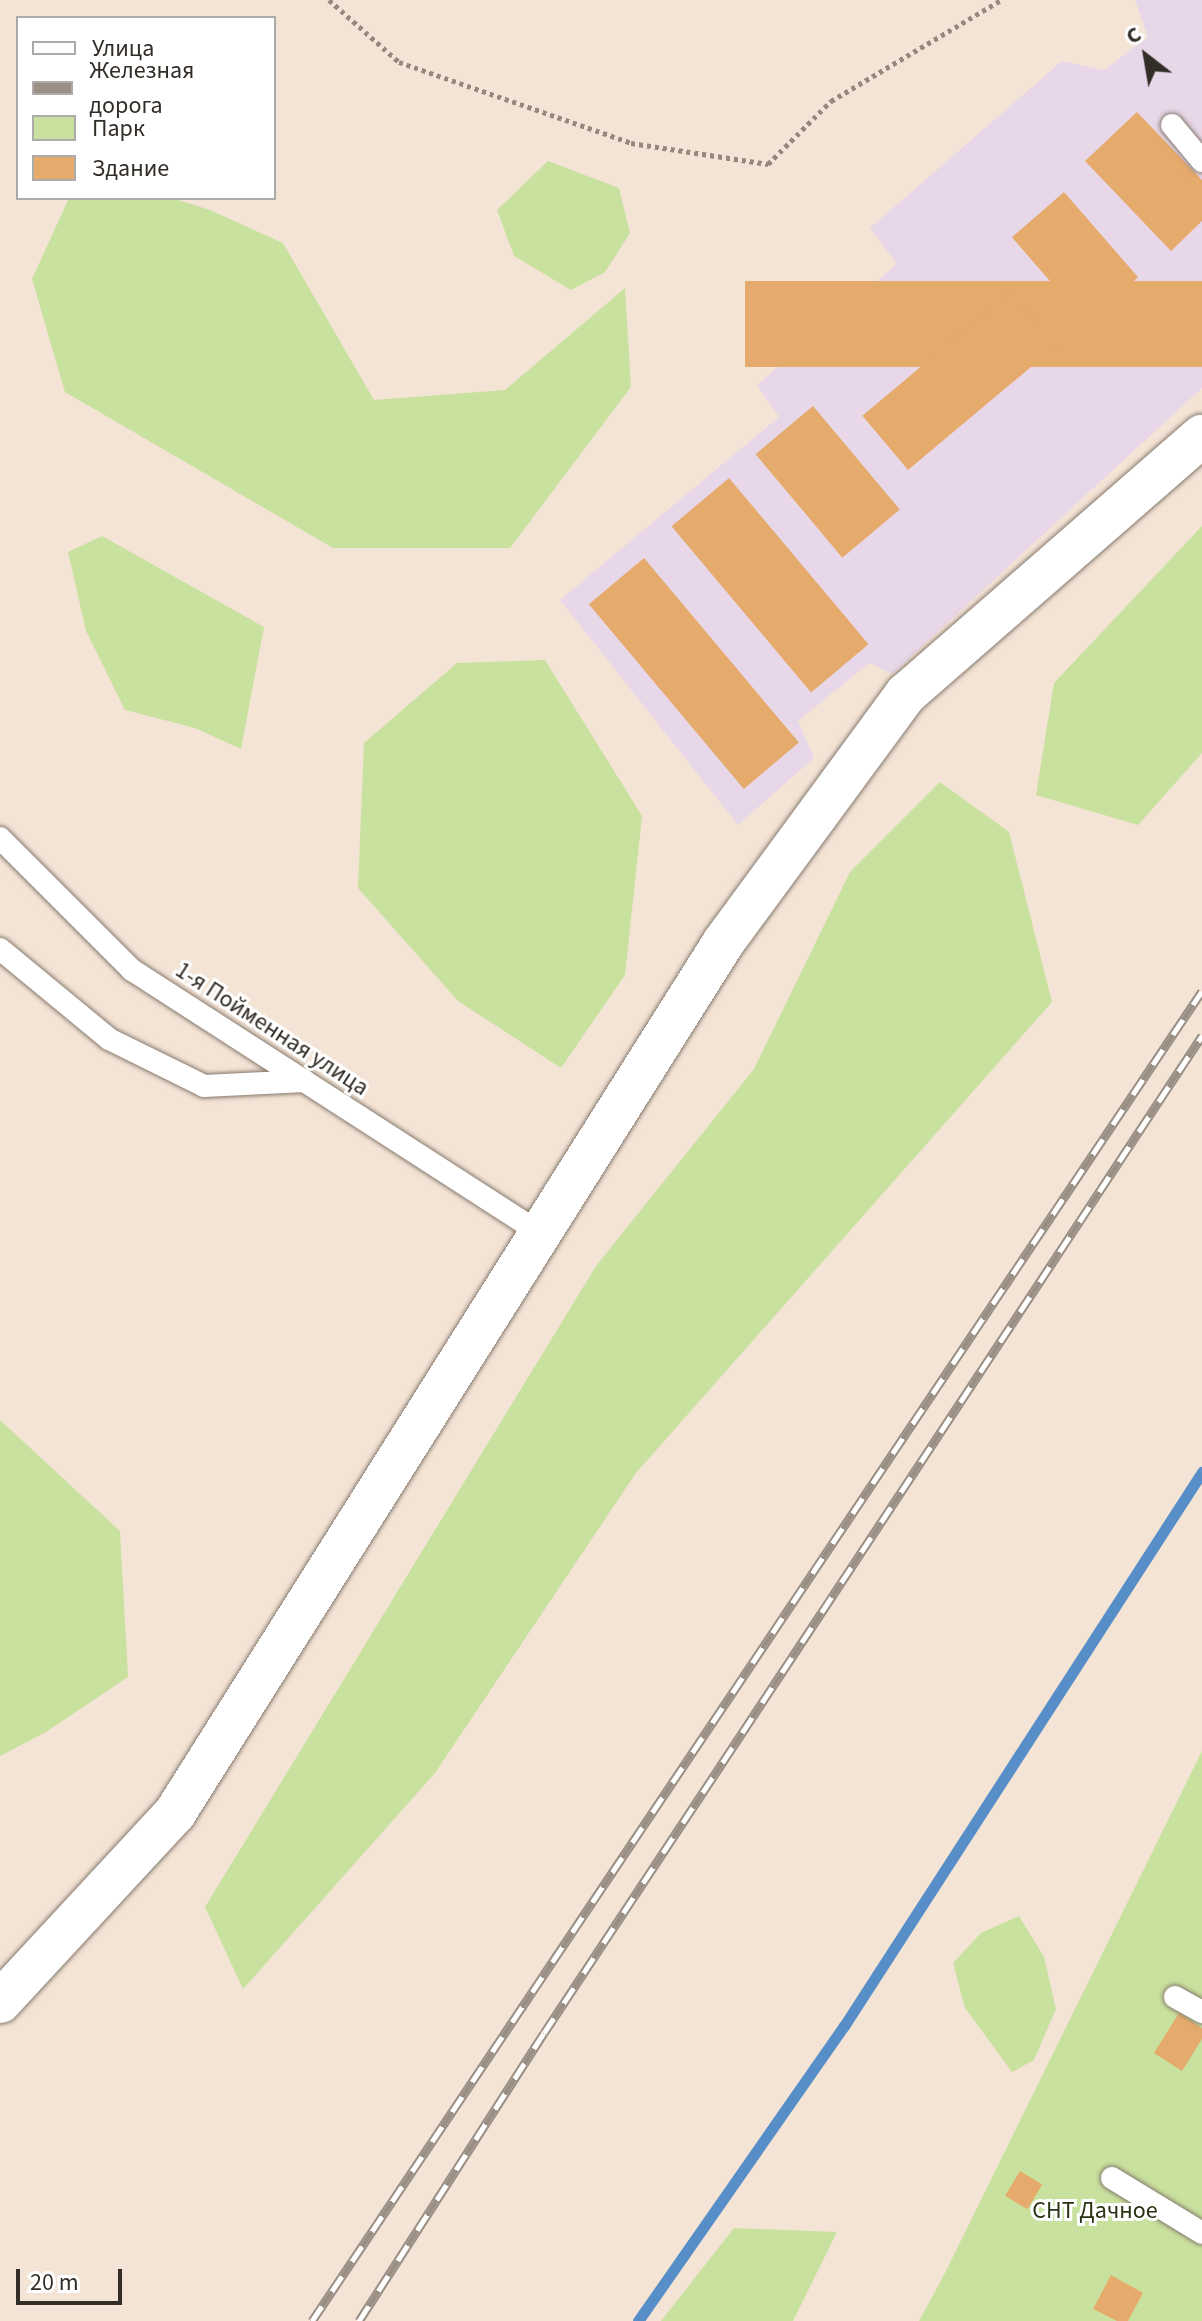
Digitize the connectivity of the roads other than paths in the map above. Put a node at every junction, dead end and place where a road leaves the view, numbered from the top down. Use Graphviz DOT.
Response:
graph roads {
  1 [pos="1172,125"];
  2 [pos="1202,161"];
  3 [pos="1202,436"];
  4 [pos="0,838"];
  5 [pos="0,949"];
  6 [pos="305,1081"];
  7 [pos="540,1233"];
  8 [pos="1175,1997"];
  9 [pos="0,2002"];
  10 [pos="1202,2012"];
  11 [pos="1112,2178"];
  12 [pos="1202,2233"];
  1 -- 2 [label="lane"];
  3 -- 7 [label="street"];
  4 -- 6 [label="lane, 1-я Пойменная улица"];
  5 -- 6 [label="lane"];
  6 -- 7 [label="lane, 1-я Пойменная улица"];
  7 -- 9 [label="street"];
  8 -- 10 [label="lane"];
  11 -- 12 [label="lane"];
}
